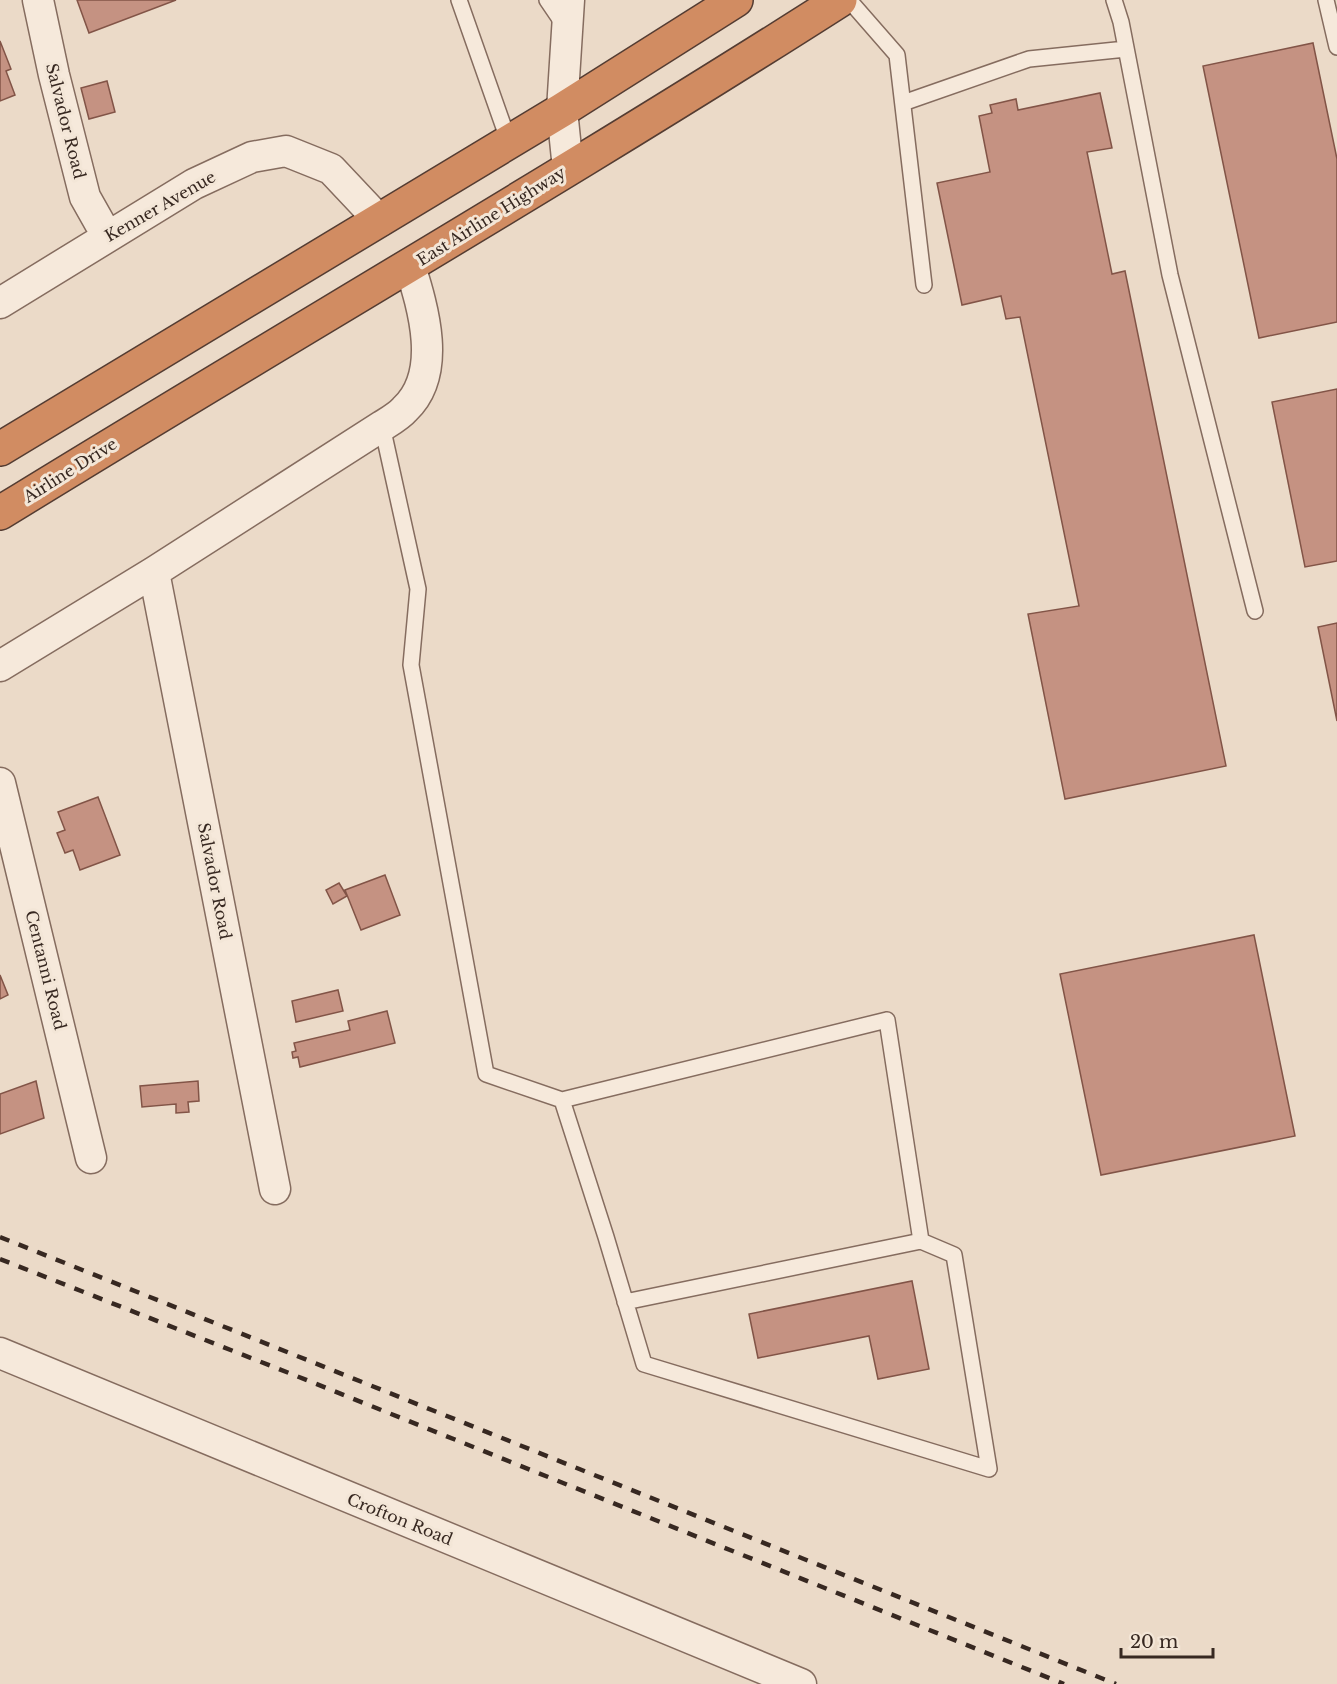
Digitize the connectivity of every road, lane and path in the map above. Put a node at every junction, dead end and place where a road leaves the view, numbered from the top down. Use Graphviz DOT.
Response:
graph roads {
  1 [pos="38,0"];
  2 [pos="459,0"];
  3 [pos="736,0"];
  4 [pos="840,0"];
  5 [pos="849,0"];
  6 [pos="1114,0"];
  7 [pos="1326,0"];
  8 [pos="564,6"];
  9 [pos="1337,47"];
  10 [pos="1126,49"];
  11 [pos="903,103"];
  12 [pos="562,110"];
  13 [pos="509,142"];
  14 [pos="568,169"];
  15 [pos="380,221"];
  16 [pos="107,236"];
  17 [pos="410,266"];
  18 [pos="924,285"];
  19 [pos="0,303"];
  20 [pos="382,426"];
  21 [pos="140,427"];
  22 [pos="0,449"];
  23 [pos="0,513"];
  24 [pos="154,572"];
  25 [pos="1255,611"];
  26 [pos="0,666"];
  27 [pos="0,783"];
  28 [pos="562,1101"];
  29 [pos="91,1158"];
  30 [pos="275,1190"];
  31 [pos="921,1241"];
  32 [pos="625,1302"];
  33 [pos="0,1353"];
  34 [pos="801,1684"];
  1 -- 16 [label="street, Salvador Road"];
  2 -- 13 [label="lane"];
  3 -- 12 [label="highway"];
  4 -- 14 [label="highway, East Airline Highway"];
  5 -- 11 [label="lane"];
  6 -- 10 [label="lane"];
  7 -- 9 [label="lane"];
  8 -- 12 [label="street"];
  10 -- 11 [label="lane"];
  10 -- 25 [label="lane"];
  11 -- 18 [label="lane"];
  12 -- 13 [label="highway"];
  12 -- 14 [label="street"];
  13 -- 15 [label="highway"];
  14 -- 17 [label="highway, East Airline Highway"];
  15 -- 16 [label="street, Kenner Avenue"];
  15 -- 22 [label="highway"];
  16 -- 19 [label="street, Kenner Avenue"];
  17 -- 20 [label="street"];
  17 -- 21 [label="highway, East Airline Highway"];
  20 -- 24 [label="street"];
  20 -- 28 [label="lane"];
  21 -- 23 [label="highway, Airline Drive"];
  24 -- 26 [label="street"];
  24 -- 30 [label="street, Salvador Road"];
  27 -- 29 [label="street, Centanni Road"];
  28 -- 31 [label="lane"];
  28 -- 32 [label="lane"];
  31 -- 32 [label="lane"];
  31 -- 32 [label="lane"];
  33 -- 34 [label="street, Crofton Road"];
}
